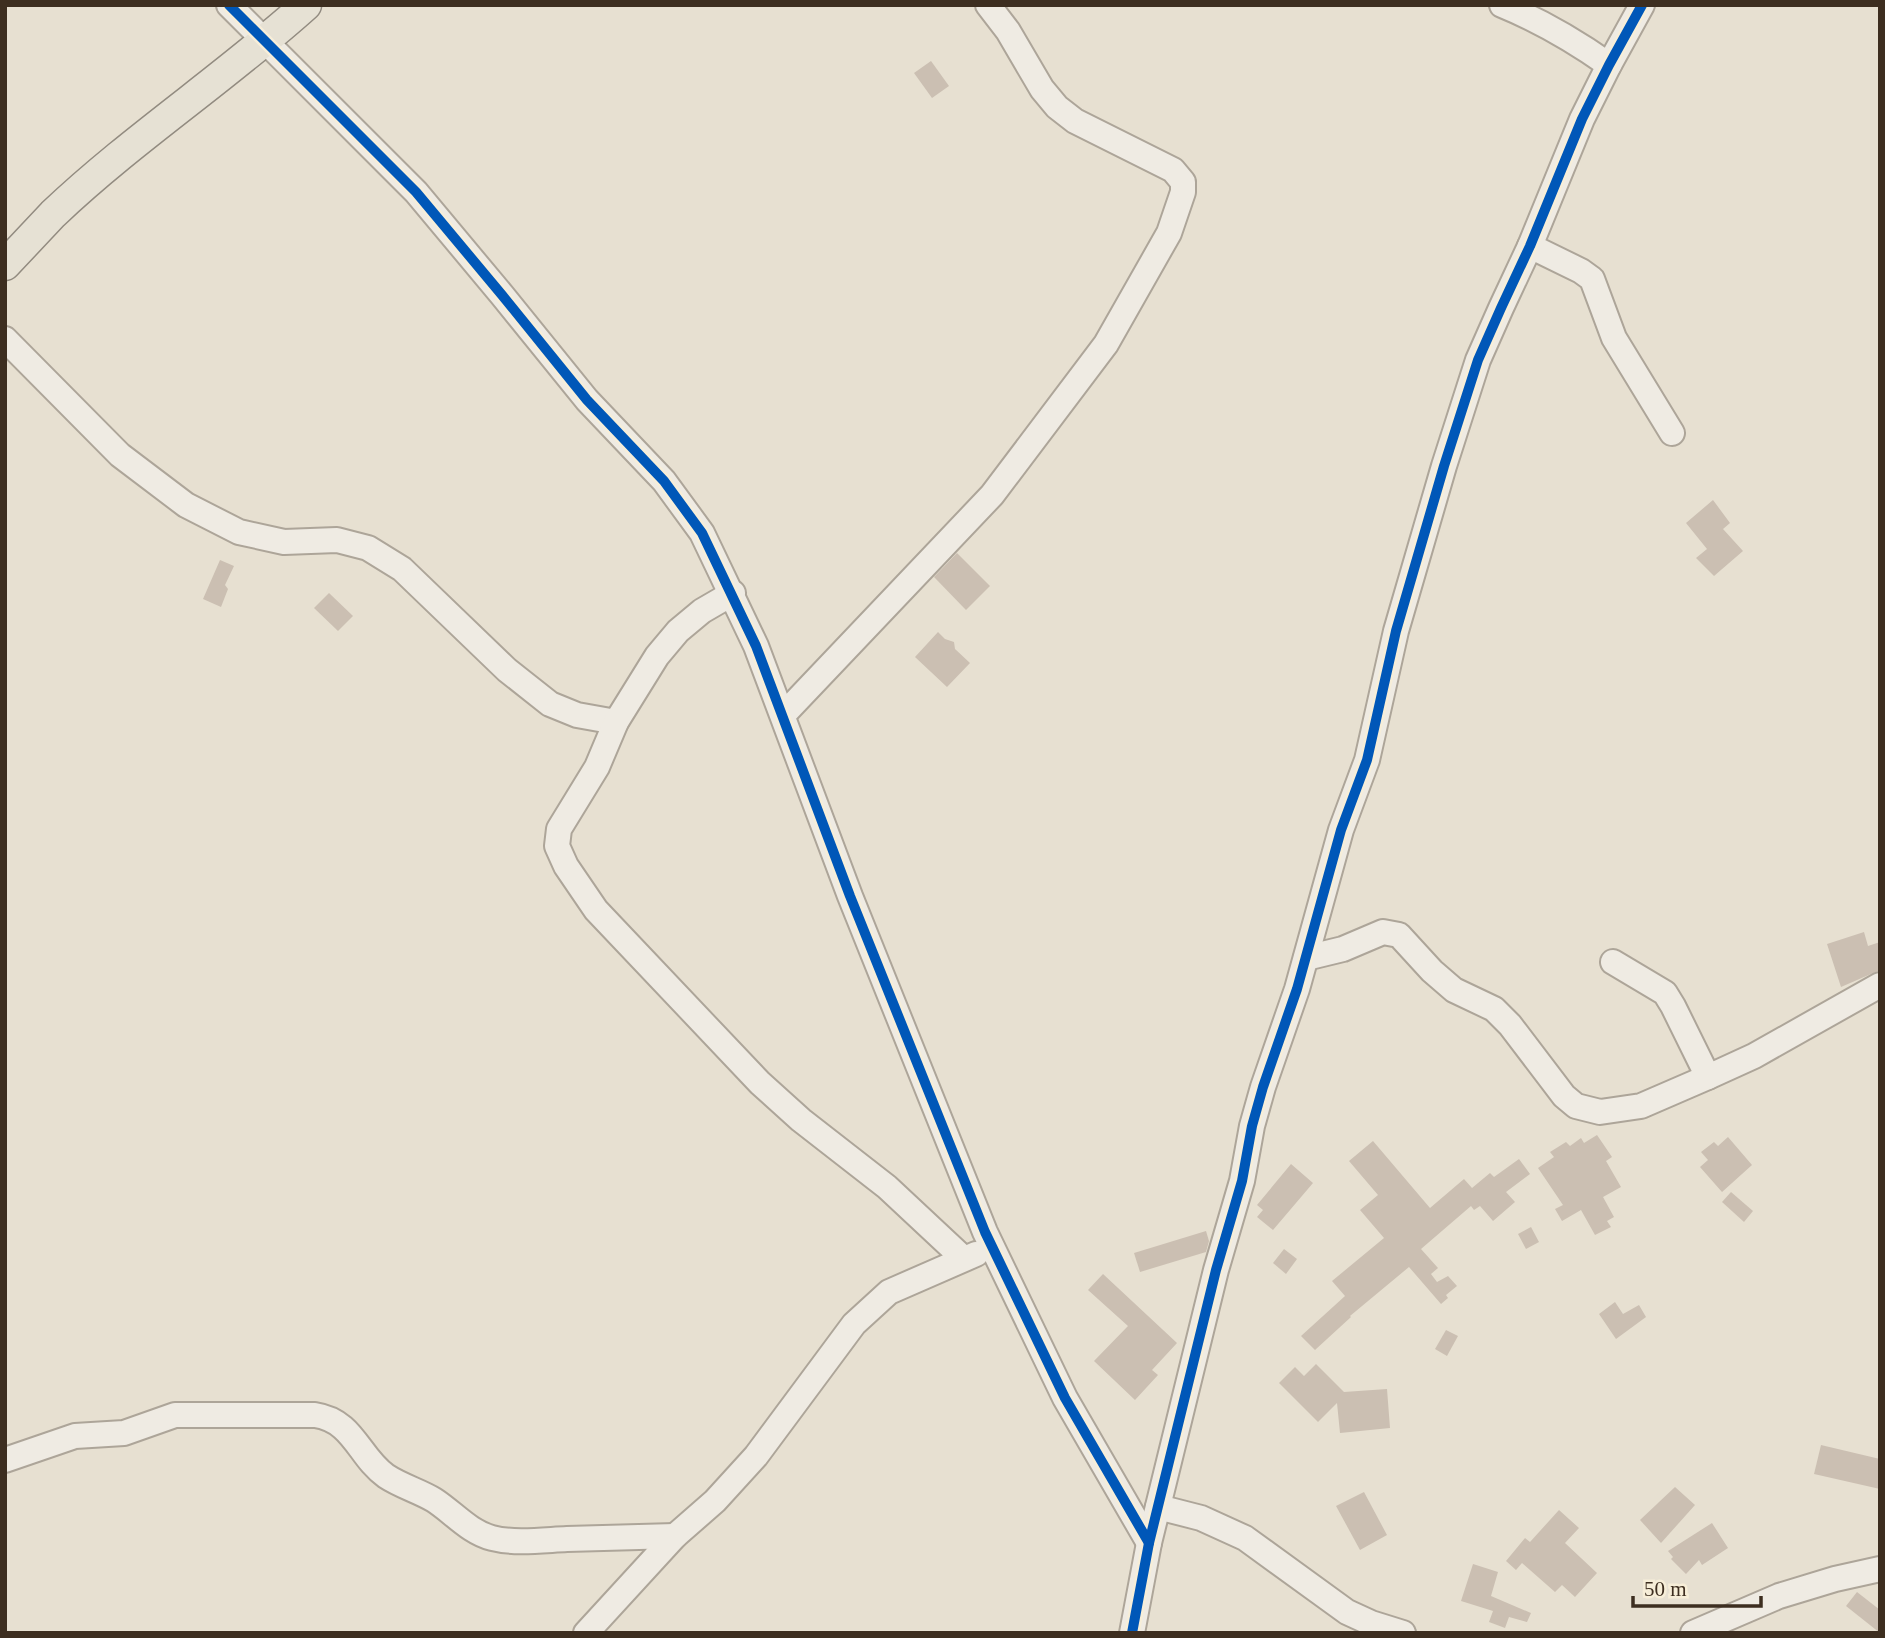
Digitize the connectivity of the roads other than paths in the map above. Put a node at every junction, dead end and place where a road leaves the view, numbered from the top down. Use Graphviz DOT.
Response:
graph roads {
  1 [pos="229,5"];
  2 [pos="306,5"];
  3 [pos="988,5"];
  4 [pos="1502,5"];
  5 [pos="1642,5"];
  6 [pos="264,43"];
  7 [pos="1609,65"];
  8 [pos="1530,246"];
  9 [pos="5,265"];
  10 [pos="5,340"];
  11 [pos="1672,433"];
  12 [pos="733,593"];
  13 [pos="783,715"];
  14 [pos="616,722"];
  15 [pos="1306,958"];
  16 [pos="1613,962"];
  17 [pos="1880,985"];
  18 [pos="1708,1077"];
  19 [pos="993,1248"];
  20 [pos="963,1258"];
  21 [pos="5,1461"];
  22 [pos="1158,1507"];
  23 [pos="675,1536"];
  24 [pos="1149,1543"];
  25 [pos="1880,1569"];
  26 [pos="586,1633"];
  27 [pos="1132,1633"];
  28 [pos="1403,1633"];
  29 [pos="1693,1633"];
  1 -- 6 [label="street"];
  2 -- 6 [label="main road"];
  3 -- 13 [label="street"];
  4 -- 7 [label="street"];
  5 -- 7 [label="street"];
  6 -- 9 [label="main road"];
  6 -- 12 [label="street"];
  7 -- 8 [label="street"];
  8 -- 11 [label="street"];
  8 -- 15 [label="street"];
  10 -- 14 [label="street"];
  12 -- 13 [label="street"];
  12 -- 14 [label="street"];
  13 -- 19 [label="street"];
  14 -- 20 [label="street"];
  15 -- 18 [label="street"];
  15 -- 22 [label="street"];
  16 -- 18 [label="street"];
  17 -- 18 [label="street"];
  19 -- 20 [label="street"];
  19 -- 24 [label="street"];
  20 -- 23 [label="street"];
  21 -- 23 [label="street"];
  22 -- 24 [label="street"];
  22 -- 28 [label="street"];
  23 -- 26 [label="street"];
  24 -- 27 [label="street"];
  25 -- 29 [label="street"];
}
